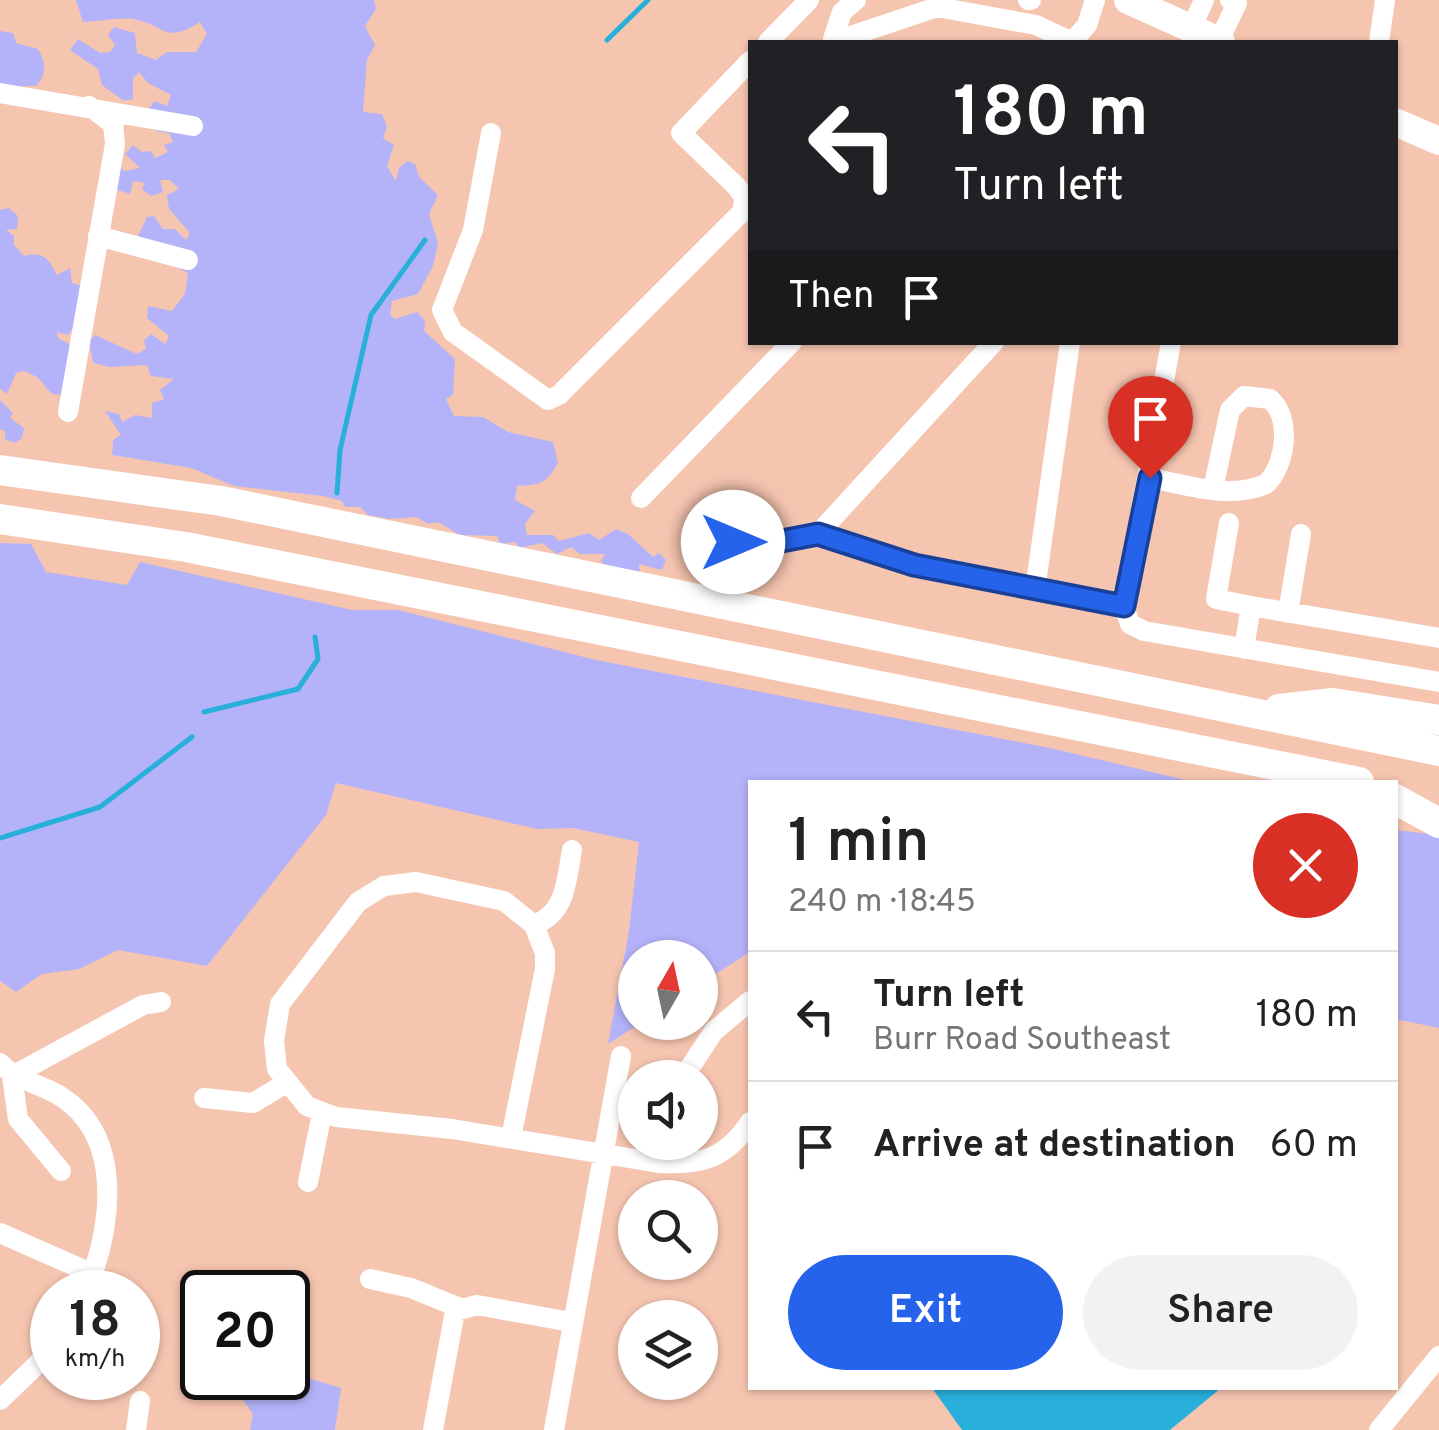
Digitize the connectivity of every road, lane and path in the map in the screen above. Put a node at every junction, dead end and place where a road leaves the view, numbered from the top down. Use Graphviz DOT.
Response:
graph roads {
  1 [pos="808,0"];
  2 [pos="856,0"];
  3 [pos="1095,0"];
  4 [pos="1128,0"];
  5 [pos="1204,0"];
  6 [pos="1386,0"];
  7 [pos="1235,1"];
  8 [pos="1158,6"];
  9 [pos="1192,29"];
  10 [pos="770,40"];
  11 [pos="833,40"];
  12 [pos="836,40"];
  13 [pos="1068,40"];
  14 [pos="1074,40"];
  15 [pos="1216,40"];
  16 [pos="1221,40"];
  17 [pos="1379,40"];
  18 [pos="748,64"];
  19 [pos="0,93"];
  20 [pos="88,106"];
  21 [pos="1398,123"];
  22 [pos="193,126"];
  23 [pos="491,133"];
  24 [pos="1439,141"];
  25 [pos="98,236"];
  26 [pos="188,260"];
  27 [pos="789,345"];
  28 [pos="991,345"];
  29 [pos="1070,345"];
  30 [pos="1171,345"];
  31 [pos="68,412"];
  32 [pos="0,470"];
  33 [pos="1150,478"];
  34 [pos="1214,489"];
  35 [pos="641,498"];
  36 [pos="0,519"];
  37 [pos="1228,523"];
  38 [pos="818,534"];
  39 [pos="1301,534"];
  40 [pos="733,542"];
  41 [pos="1034,590"];
  42 [pos="1124,606"];
  43 [pos="1251,606"];
  44 [pos="1288,613"];
  45 [pos="1439,638"];
  46 [pos="1244,649"];
  47 [pos="1439,682"];
  48 [pos="1251,713"];
  49 [pos="1439,720"];
  50 [pos="1439,751"];
  51 [pos="1349,780"];
  52 [pos="1398,791"];
  53 [pos="1439,800"];
  54 [pos="1398,802"];
  55 [pos="1439,823"];
  56 [pos="572,850"];
  57 [pos="534,926"];
  58 [pos="161,1002"];
  59 [pos="748,1003"];
  60 [pos="695,1060"];
  61 [pos="6,1069"];
  62 [pos="286,1083"];
  63 [pos="204,1098"];
  64 [pos="618,1099"];
  65 [pos="322,1113"];
  66 [pos="748,1125"];
  67 [pos="511,1138"];
  68 [pos="606,1155"];
  69 [pos="61,1171"];
  70 [pos="308,1182"];
  71 [pos="0,1233"];
  72 [pos="67,1270"];
  73 [pos="93,1270"];
  74 [pos="370,1280"];
  75 [pos="460,1308"];
  76 [pos="571,1322"];
  77 [pos="1439,1356"];
  78 [pos="30,1371"];
  79 [pos="0,1400"];
  80 [pos="140,1401"];
  81 [pos="136,1430"];
  82 [pos="433,1430"];
  83 [pos="554,1430"];
  84 [pos="1379,1430"];
  1 -- 10 [label="street"];
  2 -- 11 [label="street"];
  3 -- 14 [label="street"];
  4 -- 8 [label="main road"];
  5 -- 9 [label="street"];
  6 -- 17 [label="street"];
  7 -- 16 [label="street"];
  8 -- 9 [label="main road"];
  9 -- 15 [label="main road"];
  12 -- 13 [label="street"];
  18 -- 23 [label="street"];
  19 -- 20 [label="street"];
  20 -- 22 [label="street"];
  20 -- 25 [label="street"];
  21 -- 24 [label="main road"];
  25 -- 26 [label="street"];
  25 -- 31 [label="street"];
  27 -- 35 [label="street"];
  28 -- 38 [label="street"];
  29 -- 41 [label="street"];
  30 -- 33 [label="street"];
  32 -- 48 [label="highway"];
  33 -- 34 [label="street"];
  33 -- 42 [label="street"];
  34 -- 34 [label="street"];
  36 -- 51 [label="highway"];
  37 -- 43 [label="street"];
  38 -- 40 [label="street"];
  38 -- 41 [label="street"];
  39 -- 44 [label="street"];
  41 -- 42 [label="street"];
  42 -- 46 [label="street"];
  43 -- 44 [label="street"];
  43 -- 46 [label="street"];
  44 -- 45 [label="street"];
  46 -- 47 [label="street"];
  48 -- 49 [label="highway"];
  48 -- 50 [label="highway"];
  52 -- 53 [label="highway"];
  54 -- 55 [label="highway"];
  56 -- 57 [label="street"];
  57 -- 62 [label="street"];
  57 -- 67 [label="street"];
  58 -- 61 [label="street"];
  59 -- 60 [label="street"];
  61 -- 69 [label="street"];
  61 -- 73 [label="street"];
  62 -- 63 [label="street"];
  62 -- 65 [label="street"];
  64 -- 68 [label="street"];
  65 -- 67 [label="street"];
  65 -- 70 [label="street"];
  66 -- 68 [label="street"];
  67 -- 68 [label="street"];
  68 -- 76 [label="street"];
  71 -- 72 [label="street"];
  74 -- 75 [label="street"];
  75 -- 76 [label="street"];
  75 -- 82 [label="street"];
  76 -- 83 [label="street"];
  77 -- 84 [label="street"];
  78 -- 79 [label="street"];
  80 -- 81 [label="street"];
}
